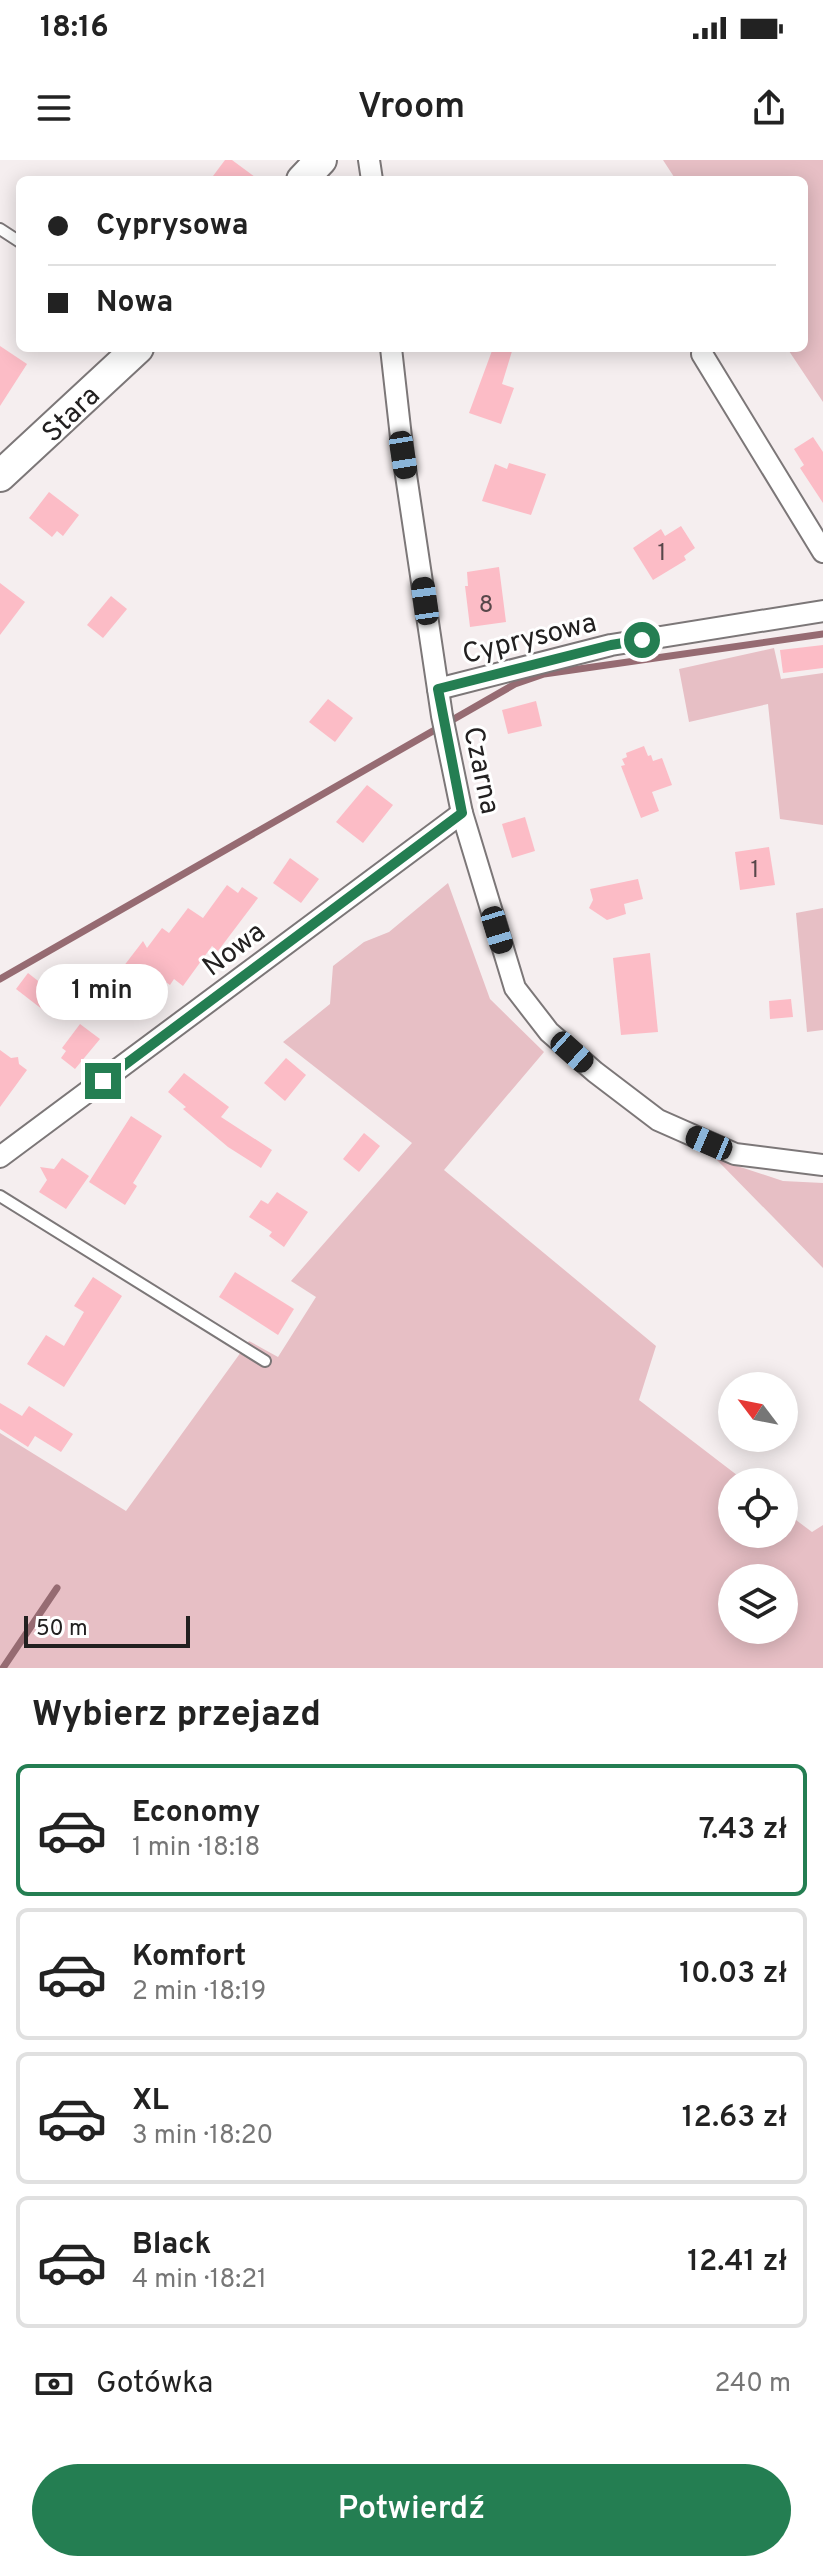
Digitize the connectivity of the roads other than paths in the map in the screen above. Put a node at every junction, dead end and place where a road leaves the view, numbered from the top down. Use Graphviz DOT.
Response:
graph roads {
  1 [pos="321,160"];
  2 [pos="306,176"];
  3 [pos="134,352"];
  4 [pos="391,352"];
  5 [pos="702,354"];
  6 [pos="0,476"];
  7 [pos="823,552"];
  8 [pos="823,611"];
  9 [pos="438,689"];
  10 [pos="462,813"];
  11 [pos="0,1157"];
  12 [pos="823,1165"];
  13 [pos="0,1196"];
  14 [pos="265,1361"];
  1 -- 2 [label="street"];
  3 -- 6 [label="street, Stara"];
  4 -- 9 [label="street, Czarna"];
  5 -- 7 [label="street"];
  8 -- 9 [label="street, Cyprysowa"];
  9 -- 10 [label="street, Czarna"];
  10 -- 11 [label="street, Nowa"];
  10 -- 12 [label="street, Czarna"];
  13 -- 14 [label="lane"];
}
